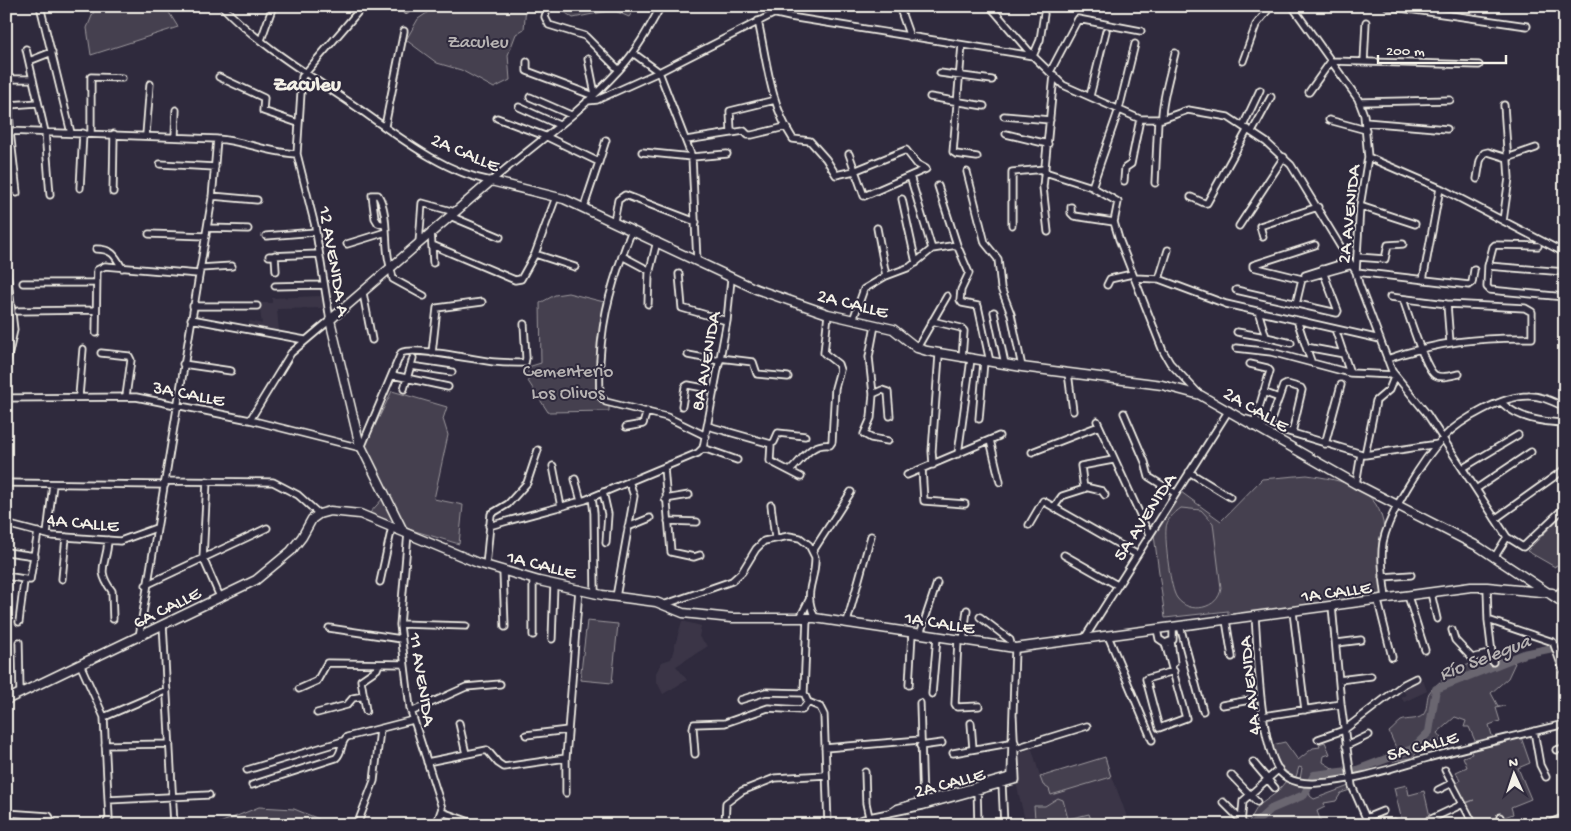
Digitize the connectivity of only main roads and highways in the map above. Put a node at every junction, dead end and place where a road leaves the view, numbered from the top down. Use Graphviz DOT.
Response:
graph roads {
  1 [pos="330,320"];
  2 [pos="319,514"];
  3 [pos="405,532"];
  4 [pos="1554,594"];
  5 [pos="1565,604"];
  6 [pos="6,700"];
  1 -- 3 [label="main road, 12 AVENIDA A"];
  1 -- 4 [label="main road, 2A CALLE"];
  2 -- 3 [label="main road, 1A CALLE"];
  2 -- 6 [label="main road, 6A CALLE"];
  3 -- 4 [label="main road, 1A CALLE"];
  4 -- 5 [label="main road"];
}
